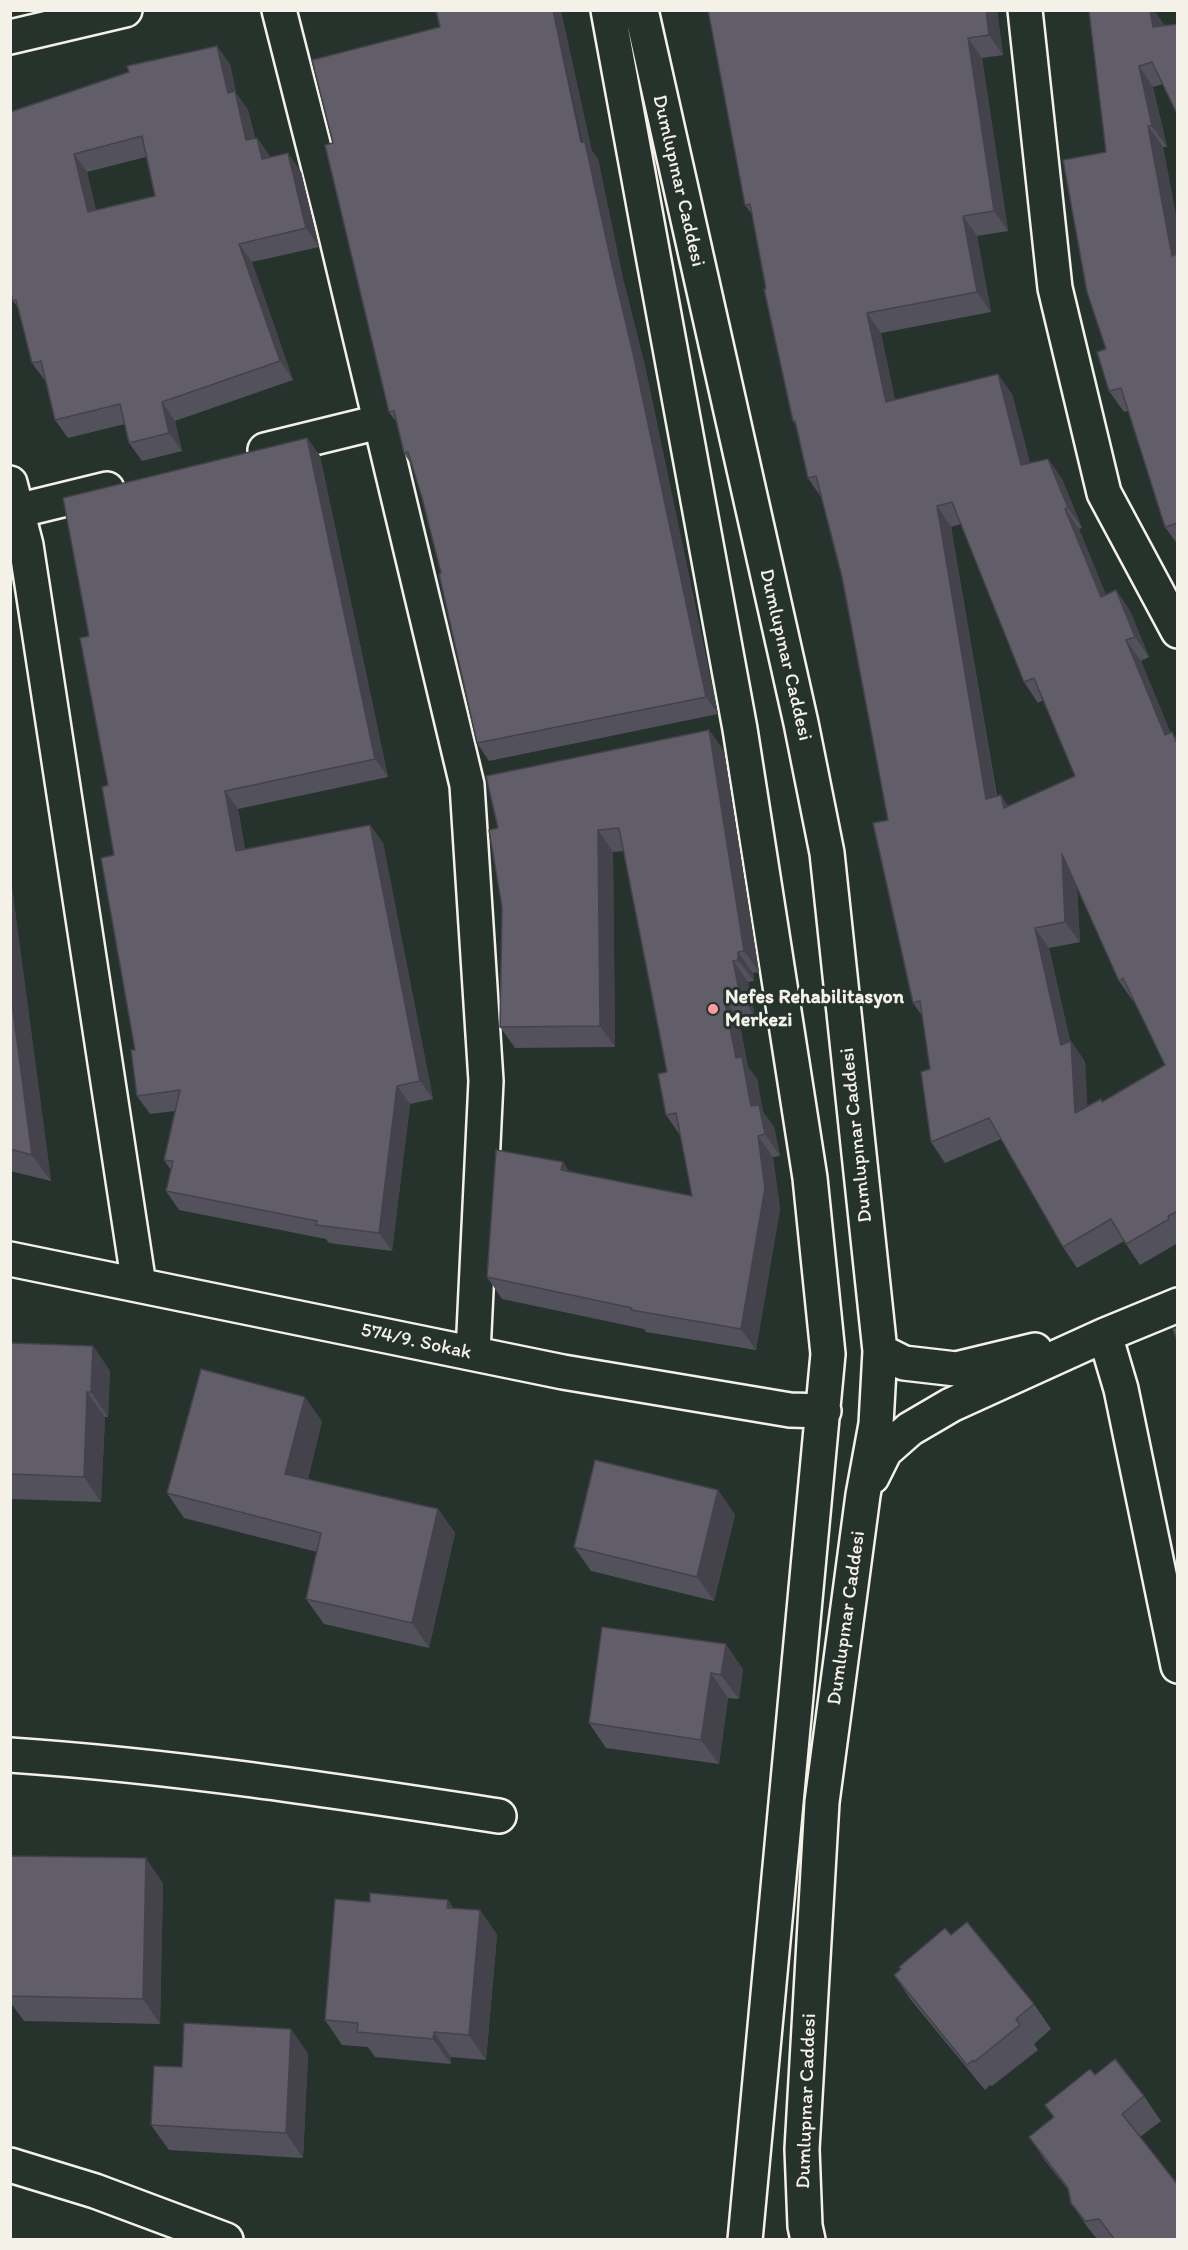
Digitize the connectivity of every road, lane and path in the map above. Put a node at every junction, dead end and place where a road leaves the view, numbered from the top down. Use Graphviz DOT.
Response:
graph roads {
  1 [pos="125,10"];
  2 [pos="279,10"];
  3 [pos="608,10"];
  4 [pos="641,10"];
  5 [pos="1025,10"];
  6 [pos="10,37"];
  7 [pos="379,422"];
  8 [pos="232,458"];
  9 [pos="130,483"];
  10 [pos="14,497"];
  11 [pos="1178,631"];
  12 [pos="740,729"];
  13 [pos="706,736"];
  14 [pos="501,778"];
  15 [pos="467,785"];
  16 [pos="10,1259"];
  17 [pos="139,1285"];
  18 [pos="1178,1305"];
  19 [pos="1105,1335"];
  20 [pos="880,1351"];
  21 [pos="473,1353"];
  22 [pos="824,1411"];
  23 [pos="863,1495"];
  24 [pos="1178,1666"];
  25 [pos="10,1755"];
  26 [pos="499,1816"];
  27 [pos="10,2165"];
  28 [pos="226,2240"];
  29 [pos="745,2240"];
  30 [pos="808,2240"];
  1 -- 6 [label="street"];
  2 -- 7 [label="street"];
  3 -- 12 [label="street, Dumlupınar Caddesi"];
  4 -- 20 [label="street, Dumlupınar Caddesi"];
  5 -- 11 [label="street"];
  7 -- 8 [label="street"];
  7 -- 15 [label="street"];
  9 -- 10 [label="street"];
  10 -- 17 [label="street"];
  12 -- 13 [label="street"];
  12 -- 22 [label="street, Dumlupınar Caddesi"];
  14 -- 15 [label="street"];
  15 -- 21 [label="street"];
  16 -- 17 [label="street, 574/9. Sokak"];
  17 -- 21 [label="street, 574/9. Sokak"];
  18 -- 19 [label="street"];
  19 -- 20 [label="street"];
  19 -- 23 [label="street"];
  19 -- 24 [label="street"];
  20 -- 23 [label="street, Dumlupınar Caddesi"];
  21 -- 22 [label="street, 574/9. Sokak"];
  22 -- 29 [label="street, Dumlupınar Caddesi"];
  23 -- 30 [label="street, Dumlupınar Caddesi"];
  25 -- 26 [label="street"];
  27 -- 28 [label="street"];
}
